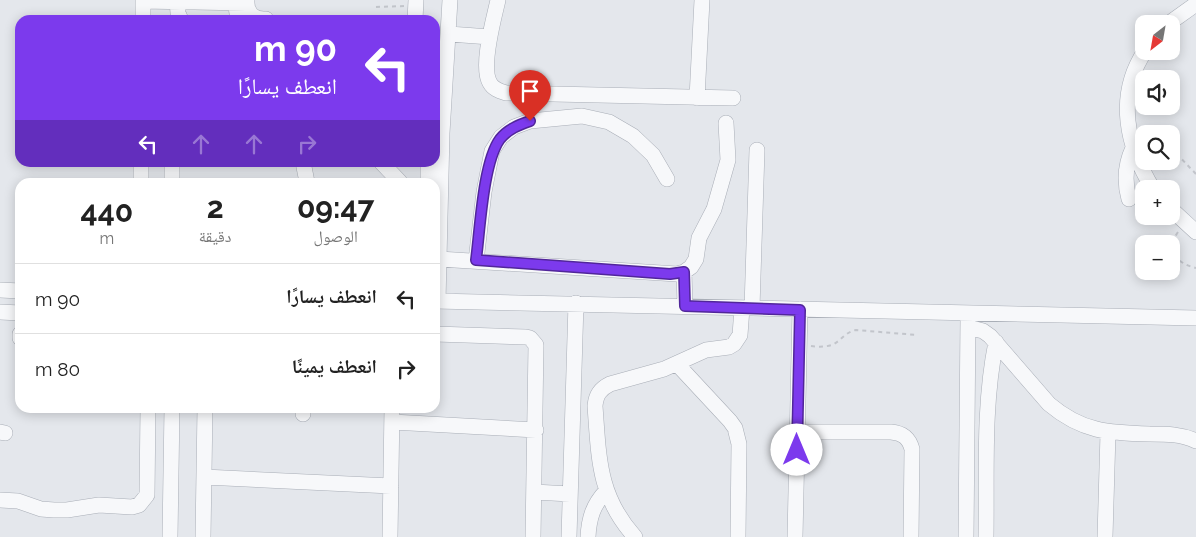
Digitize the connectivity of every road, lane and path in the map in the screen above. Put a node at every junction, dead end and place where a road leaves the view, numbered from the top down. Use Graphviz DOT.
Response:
graph roads {
  1 [pos="143,0"];
  2 [pos="450,0"];
  3 [pos="498,0"];
  4 [pos="702,0"];
  5 [pos="177,1"];
  6 [pos="241,1"];
  7 [pos="1196,4"];
  8 [pos="376,7"];
  9 [pos="416,8"];
  10 [pos="143,15"];
  11 [pos="179,15"];
  12 [pos="239,15"];
  13 [pos="251,15"];
  14 [pos="1180,15"];
  15 [pos="449,34"];
  16 [pos="490,37"];
  17 [pos="1141,60"];
  18 [pos="697,98"];
  19 [pos="733,98"];
  20 [pos="726,123"];
  21 [pos="1132,148"];
  22 [pos="757,150"];
  23 [pos="1180,157"];
  24 [pos="440,165"];
  25 [pos="386,167"];
  26 [pos="1196,174"];
  27 [pos="395,178"];
  28 [pos="667,179"];
  29 [pos="1147,180"];
  30 [pos="1129,199"];
  31 [pos="1180,217"];
  32 [pos="1191,227"];
  33 [pos="440,259"];
  34 [pos="476,260"];
  35 [pos="1196,268"];
  36 [pos="684,272"];
  37 [pos="0,290"];
  38 [pos="15,291"];
  39 [pos="440,301"];
  40 [pos="576,303"];
  41 [pos="685,306"];
  42 [pos="747,308"];
  43 [pos="800,310"];
  44 [pos="0,312"];
  45 [pos="15,312"];
  46 [pos="1196,318"];
  47 [pos="968,320"];
  48 [pos="440,334"];
  49 [pos="917,335"];
  50 [pos="996,342"];
  51 [pos="799,346"];
  52 [pos="677,364"];
  53 [pos="148,413"];
  54 [pos="172,413"];
  55 [pos="205,413"];
  56 [pos="392,415"];
  57 [pos="536,430"];
  58 [pos="797,432"];
  59 [pos="1108,432"];
  60 [pos="1196,441"];
  61 [pos="204,477"];
  62 [pos="391,486"];
  63 [pos="606,491"];
  64 [pos="534,492"];
  65 [pos="570,494"];
  66 [pos="0,500"];
  67 [pos="170,537"];
  68 [pos="203,537"];
  69 [pos="390,537"];
  70 [pos="533,537"];
  71 [pos="569,537"];
  72 [pos="588,537"];
  73 [pos="635,537"];
  74 [pos="738,537"];
  75 [pos="795,537"];
  76 [pos="911,537"];
  77 [pos="966,537"];
  78 [pos="986,537"];
  79 [pos="1105,537"];
  1 -- 5 [label="street"];
  1 -- 10 [label="street"];
  2 -- 15 [label="street"];
  3 -- 16 [label="street"];
  4 -- 18 [label="street"];
  5 -- 6 [label="street"];
  5 -- 11 [label="street"];
  6 -- 12 [label="street"];
  6 -- 13 [label="street"];
  7 -- 14 [label="street"];
  8 -- 9 [label="path"];
  15 -- 16 [label="street"];
  15 -- 24 [label="street"];
  16 -- 18 [label="street"];
  17 -- 21 [label="street"];
  18 -- 19 [label="street"];
  20 -- 36 [label="street"];
  21 -- 29 [label="street"];
  21 -- 30 [label="street"];
  22 -- 42 [label="street"];
  23 -- 26 [label="path"];
  25 -- 27 [label="street"];
  28 -- 34 [label="street"];
  31 -- 32 [label="street"];
  32 -- 35 [label="path"];
  33 -- 34 [label="street"];
  34 -- 36 [label="street"];
  36 -- 41 [label="street"];
  37 -- 38 [label="street"];
  39 -- 40 [label="street"];
  40 -- 41 [label="street"];
  40 -- 65 [label="street"];
  41 -- 42 [label="street"];
  42 -- 43 [label="street"];
  42 -- 52 [label="street"];
  43 -- 47 [label="street"];
  43 -- 51 [label="street"];
  44 -- 45 [label="street"];
  46 -- 47 [label="street"];
  47 -- 50 [label="street"];
  47 -- 77 [label="street"];
  48 -- 57 [label="street"];
  49 -- 51 [label="path"];
  50 -- 59 [label="street"];
  50 -- 78 [label="street"];
  51 -- 58 [label="street"];
  52 -- 63 [label="street"];
  52 -- 74 [label="street"];
  53 -- 66 [label="street"];
  54 -- 67 [label="street"];
  55 -- 61 [label="street"];
  56 -- 57 [label="street"];
  56 -- 62 [label="street"];
  57 -- 64 [label="street"];
  58 -- 75 [label="street"];
  58 -- 76 [label="street"];
  59 -- 60 [label="street"];
  59 -- 79 [label="street"];
  61 -- 62 [label="street"];
  61 -- 68 [label="street"];
  62 -- 69 [label="street"];
  63 -- 72 [label="street"];
  63 -- 73 [label="street"];
  64 -- 65 [label="street"];
  64 -- 70 [label="street"];
  65 -- 71 [label="street"];
}
